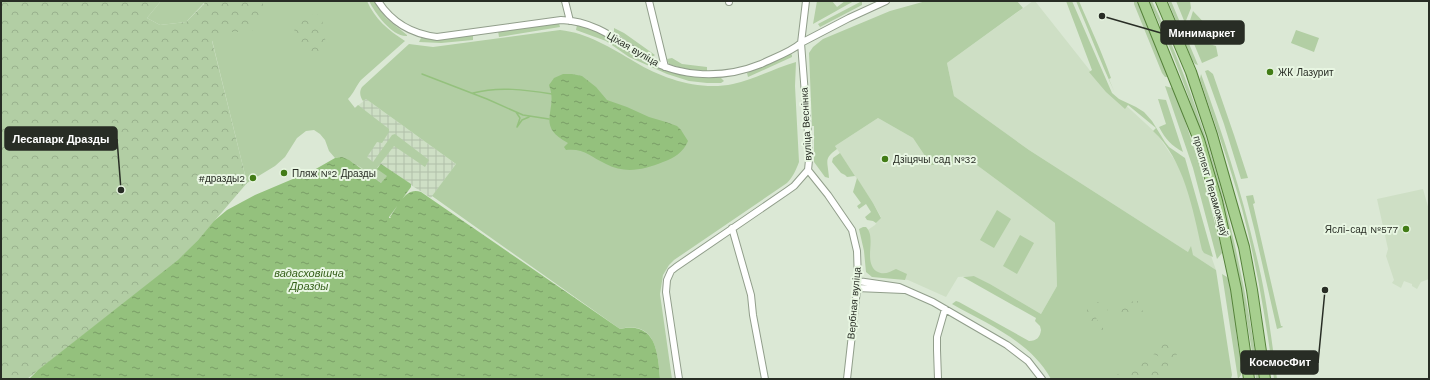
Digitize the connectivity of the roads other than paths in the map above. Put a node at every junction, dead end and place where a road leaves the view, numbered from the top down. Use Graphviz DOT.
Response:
graph roads {
  1 [pos="378,1"];
  2 [pos="564,1"];
  3 [pos="650,1"];
  4 [pos="806,1"];
  5 [pos="886,1"];
  6 [pos="1143,1"];
  7 [pos="1162,1"];
  8 [pos="570,20"];
  9 [pos="801,43"];
  10 [pos="665,67"];
  11 [pos="808,170"];
  12 [pos="732,228"];
  13 [pos="858,284"];
  14 [pos="945,308"];
  15 [pos="679,379"];
  16 [pos="765,379"];
  17 [pos="847,379"];
  18 [pos="938,379"];
  19 [pos="1042,379"];
  20 [pos="1249,379"];
  21 [pos="1265,379"];
  1 -- 8 [label="street, Ціхая вуліца"];
  2 -- 8 [label="street"];
  3 -- 10 [label="street"];
  4 -- 9 [label="street, вуліца Веснінка"];
  5 -- 9 [label="street, Ціхая вуліца"];
  6 -- 20 [label="main road, праспект Пераможцаў"];
  7 -- 21 [label="main road, праспект Пераможцаў"];
  8 -- 10 [label="street, Ціхая вуліца"];
  9 -- 10 [label="street, Ціхая вуліца"];
  9 -- 11 [label="street, вуліца Веснінка"];
  11 -- 12 [label="street, вуліца Веснінка"];
  11 -- 13 [label="street, Вербная вуліца"];
  12 -- 15 [label="street, вуліца Веснінка"];
  12 -- 16 [label="street"];
  13 -- 14 [label="street"];
  13 -- 17 [label="street, Вербная вуліца"];
  14 -- 18 [label="street"];
  14 -- 19 [label="street"];
}
